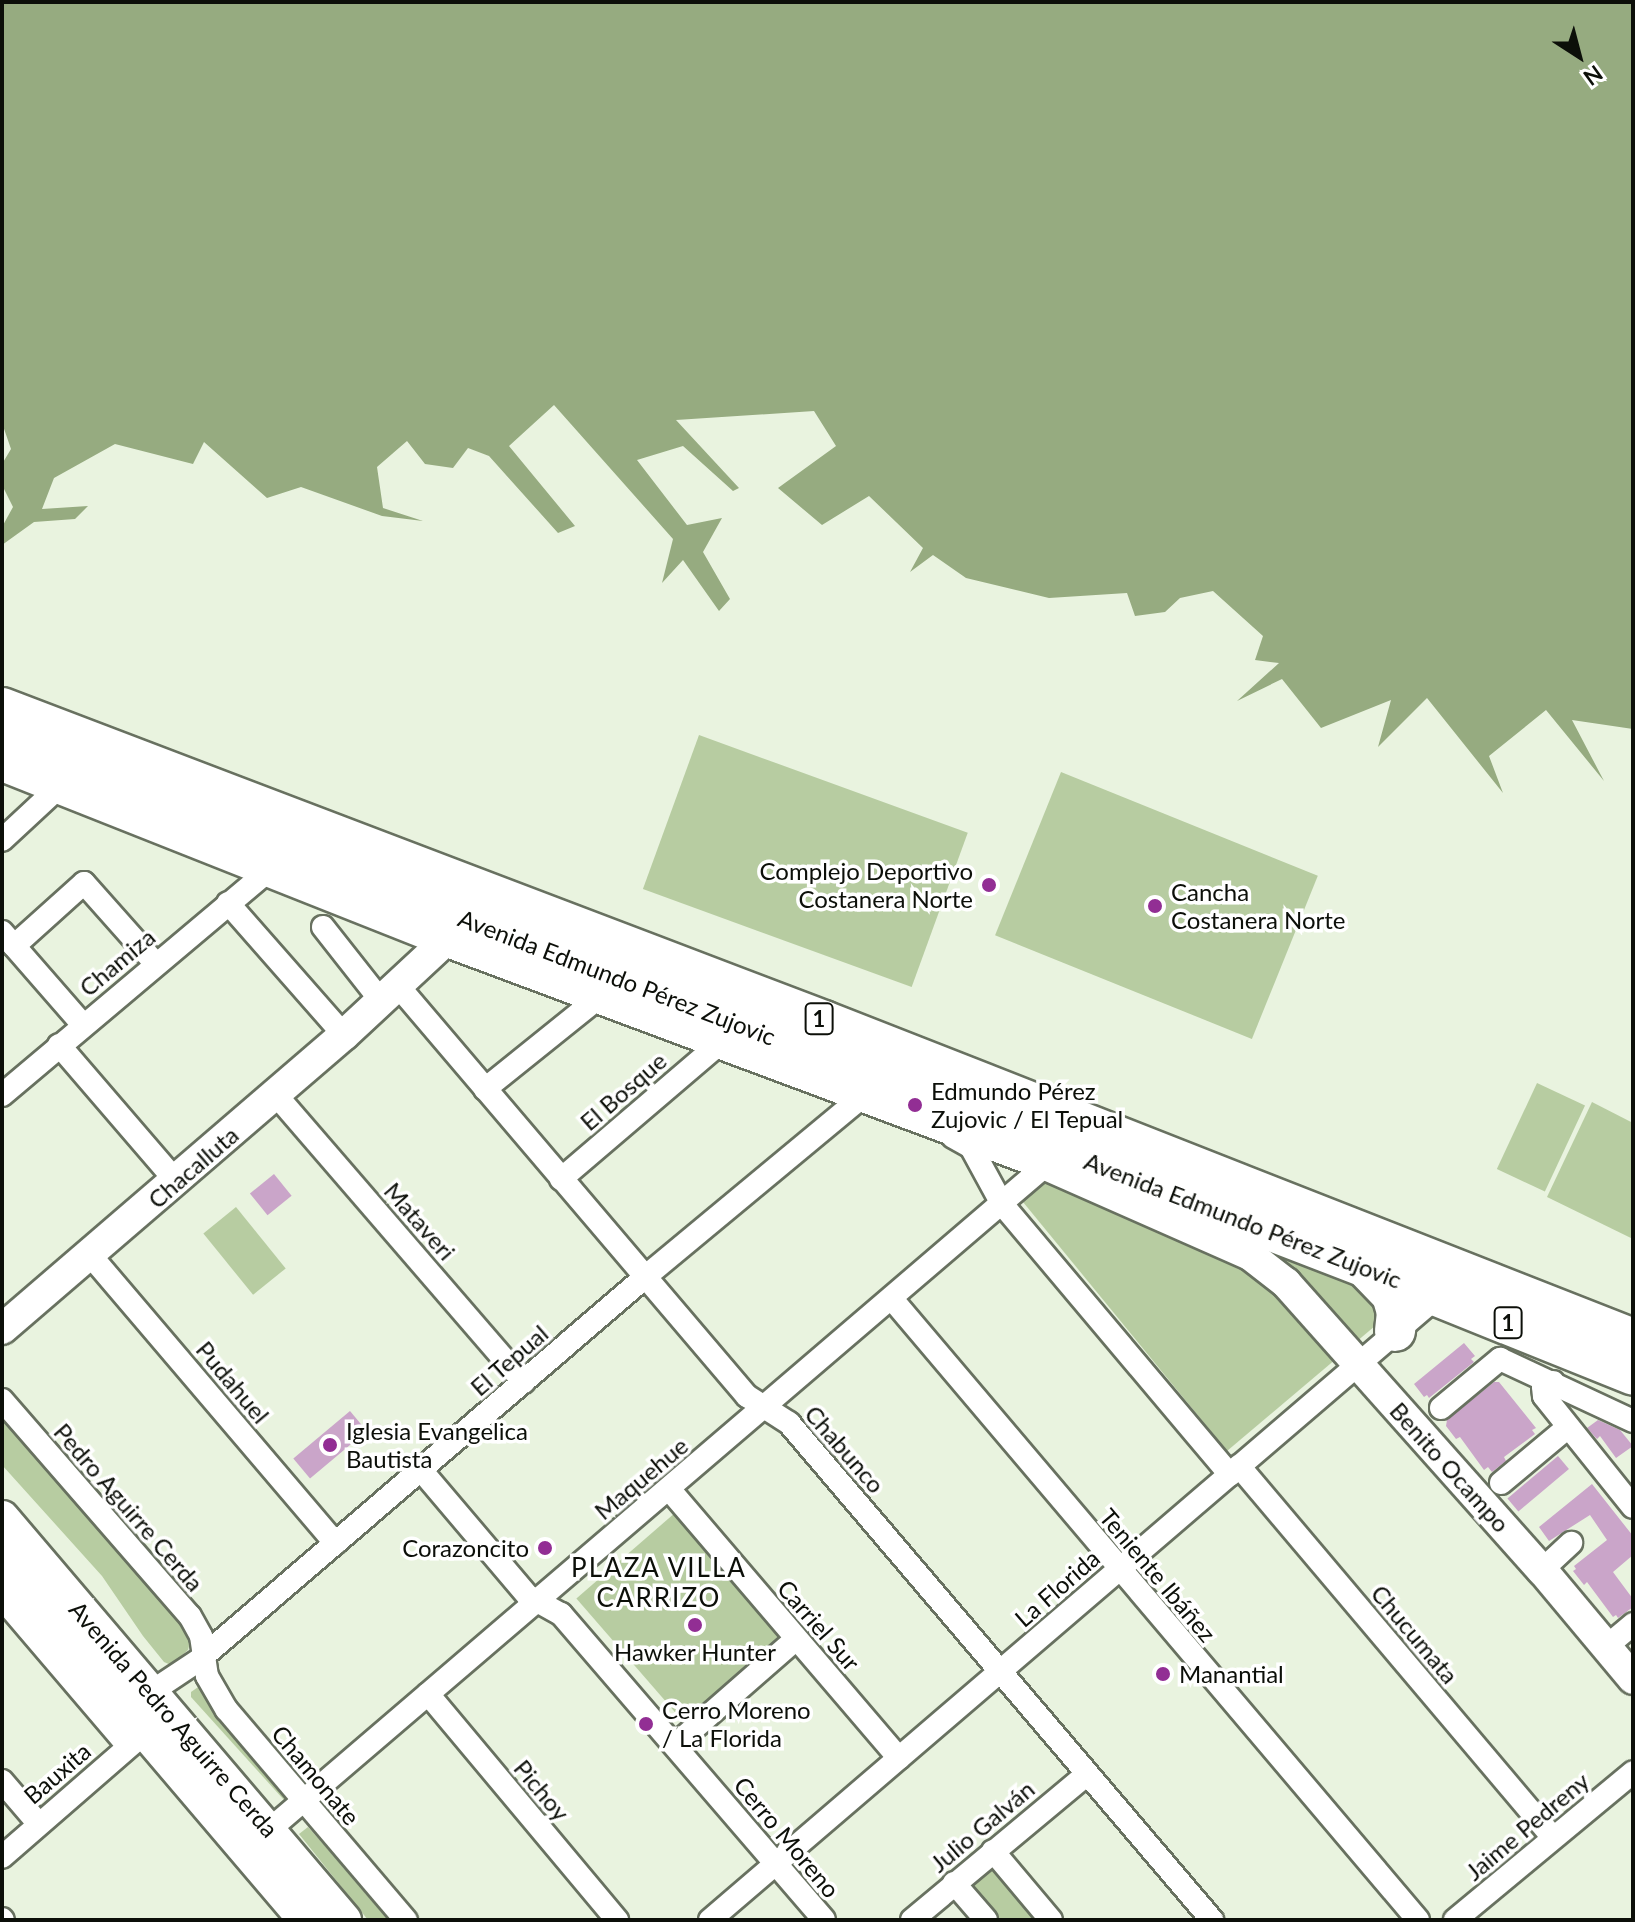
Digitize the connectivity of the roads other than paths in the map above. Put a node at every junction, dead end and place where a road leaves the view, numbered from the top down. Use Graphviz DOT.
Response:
graph roads {
  1 [pos="2,708"];
  2 [pos="2,740"];
  3 [pos="2,766"];
  4 [pos="59,787"];
  5 [pos="2,840"];
  6 [pos="268,871"];
  7 [pos="228,903"];
  8 [pos="323,927"];
  9 [pos="8,939"];
  10 [pos="445,941"];
  11 [pos="155,963"];
  12 [pos="390,994"];
  13 [pos="598,998"];
  14 [pos="83,1025"];
  15 [pos="344,1035"];
  16 [pos="719,1044"];
  17 [pos="59,1045"];
  18 [pos="485,1089"];
  19 [pos="4,1090"];
  20 [pos="276,1095"];
  21 [pos="863,1096"];
  22 [pos="918,1116"];
  23 [pos="1046,1165"];
  24 [pos="561,1179"];
  25 [pos="176,1181"];
  26 [pos="1002,1204"];
  27 [pos="91,1256"];
  28 [pos="1365,1267"];
  29 [pos="645,1277"];
  30 [pos="1438,1296"];
  31 [pos="892,1299"];
  32 [pos="2,1329"];
  33 [pos="1395,1331"];
  34 [pos="1633,1339"];
  35 [pos="1358,1364"];
  36 [pos="1633,1375"];
  37 [pos="524,1382"];
  38 [pos="1553,1382"];
  39 [pos="2,1400"];
  40 [pos="765,1407"];
  41 [pos="1441,1408"];
  42 [pos="1633,1421"];
  43 [pos="1568,1427"];
  44 [pos="421,1470"];
  45 [pos="1234,1470"];
  46 [pos="1501,1483"];
  47 [pos="669,1489"];
  48 [pos="1633,1507"];
  49 [pos="2,1518"];
  50 [pos="335,1543"];
  51 [pos="1571,1543"];
  52 [pos="2,1563"];
  53 [pos="1119,1570"];
  54 [pos="1542,1570"];
  55 [pos="2,1598"];
  56 [pos="539,1600"];
  57 [pos="1633,1624"];
  58 [pos="795,1640"];
  59 [pos="1607,1646"];
  60 [pos="203,1656"];
  61 [pos="1001,1670"];
  62 [pos="1633,1679"];
  63 [pos="105,1683"];
  64 [pos="151,1692"];
  65 [pos="428,1694"];
  66 [pos="138,1739"];
  67 [pos="675,1745"];
  68 [pos="899,1758"];
  69 [pos="1633,1772"];
  70 [pos="1087,1774"];
  71 [pos="2,1781"];
  72 [pos="303,1800"];
  73 [pos="38,1823"];
  74 [pos="269,1830"];
  75 [pos="1552,1836"];
  76 [pos="993,1851"];
  77 [pos="2,1857"];
  78 [pos="777,1863"];
  79 [pos="954,1883"];
  80 [pos="306,1920"];
  81 [pos="344,1920"];
  82 [pos="406,1920"];
  83 [pos="617,1920"];
  84 [pos="710,1920"];
  85 [pos="824,1920"];
  86 [pos="912,1920"];
  87 [pos="986,1920"];
  88 [pos="1051,1920"];
  89 [pos="1212,1920"];
  90 [pos="1418,1920"];
  91 [pos="1455,1920"];
  1 -- 34 [label="highway, Avenida Edmundo Pérez Zujovic / 1"];
  2 -- 28 [label="highway, Avenida Edmundo Pérez Zujovic / 1"];
  3 -- 4 [label="street, Avenida Edmundo Pérez Zujovic"];
  4 -- 5 [label="street"];
  4 -- 6 [label="street, Avenida Edmundo Pérez Zujovic"];
  6 -- 7 [label="street, Chamiza"];
  6 -- 10 [label="street, Avenida Edmundo Pérez Zujovic"];
  7 -- 11 [label="street, Chamiza"];
  7 -- 15 [label="street"];
  8 -- 12 [label="street"];
  9 -- 11 [label="street"];
  9 -- 14 [label="street"];
  10 -- 12 [label="street, Chacalluta"];
  10 -- 13 [label="street, Avenida Edmundo Pérez Zujovic"];
  11 -- 14 [label="street, Chamiza"];
  12 -- 15 [label="street, Chacalluta"];
  12 -- 18 [label="street, Chabunco"];
  13 -- 16 [label="street, Avenida Edmundo Pérez Zujovic"];
  13 -- 18 [label="street"];
  14 -- 17 [label="street, Chamiza"];
  15 -- 20 [label="street, Chacalluta"];
  16 -- 21 [label="street, Avenida Edmundo Pérez Zujovic"];
  16 -- 24 [label="street, El Bosque"];
  17 -- 19 [label="street, Chamiza"];
  17 -- 25 [label="street"];
  18 -- 24 [label="street, Chabunco"];
  20 -- 25 [label="street, Chacalluta"];
  20 -- 37 [label="street, Mataveri"];
  21 -- 22 [label="street, Avenida Edmundo Pérez Zujovic"];
  21 -- 29 [label="street, El Tepual"];
  22 -- 23 [label="street, Avenida Edmundo Pérez Zujovic"];
  22 -- 26 [label="street, Chucumata"];
  23 -- 26 [label="street, Maquehue"];
  23 -- 35 [label="street, Avenida Edmundo Pérez Zujovic"];
  24 -- 29 [label="street, Chabunco"];
  25 -- 27 [label="street, Chacalluta"];
  26 -- 31 [label="street, Maquehue"];
  26 -- 45 [label="street, Chucumata"];
  27 -- 32 [label="street, Chacalluta"];
  27 -- 50 [label="street, Pudahuel"];
  28 -- 30 [label="highway, Avenida Edmundo Pérez Zujovic / 1"];
  28 -- 33 [label="highway"];
  29 -- 37 [label="street, El Tepual"];
  29 -- 40 [label="street, Chabunco"];
  30 -- 33 [label="street, La Florida"];
  30 -- 36 [label="highway, Avenida Edmundo Pérez Zujovic / 1"];
  31 -- 40 [label="street, Maquehue"];
  31 -- 53 [label="street, Teniente Ibáñez"];
  33 -- 35 [label="street, La Florida"];
  35 -- 45 [label="street, La Florida"];
  35 -- 54 [label="street, Benito Ocampo"];
  37 -- 44 [label="street, El Tepual"];
  38 -- 41 [label="street"];
  38 -- 42 [label="street"];
  38 -- 43 [label="street"];
  39 -- 60 [label="street, Pedro Aguirre Cerda"];
  40 -- 47 [label="street, Maquehue"];
  40 -- 61 [label="street, Chabunco"];
  43 -- 46 [label="street"];
  43 -- 48 [label="street"];
  44 -- 50 [label="street, El Tepual"];
  44 -- 56 [label="street, Cerro Moreno"];
  45 -- 53 [label="street, La Florida"];
  45 -- 75 [label="street, Chucumata"];
  47 -- 56 [label="street, Maquehue"];
  47 -- 58 [label="street, Carriel Sur"];
  49 -- 64 [label="main road, Avenida Pedro Aguirre Cerda"];
  50 -- 60 [label="street, El Tepual"];
  51 -- 54 [label="street"];
  52 -- 63 [label="main road, Avenida Pedro Aguirre Cerda"];
  53 -- 61 [label="street, La Florida"];
  53 -- 90 [label="street, Teniente Ibáñez"];
  54 -- 59 [label="street, Benito Ocampo"];
  55 -- 66 [label="street, Avenida Pedro Aguirre Cerda"];
  56 -- 65 [label="street, Maquehue"];
  56 -- 67 [label="street, Cerro Moreno"];
  57 -- 59 [label="street"];
  58 -- 67 [label="street"];
  58 -- 68 [label="street, Carriel Sur"];
  59 -- 62 [label="street, Benito Ocampo"];
  60 -- 64 [label="street, El Tepual"];
  60 -- 72 [label="street, Chamonate"];
  61 -- 68 [label="street, La Florida"];
  61 -- 70 [label="street, Chabunco"];
  63 -- 64 [label="main road"];
  63 -- 66 [label="main road, Avenida Pedro Aguirre Cerda"];
  64 -- 74 [label="main road, Avenida Pedro Aguirre Cerda"];
  65 -- 72 [label="street, Maquehue"];
  65 -- 83 [label="street, Pichoy"];
  66 -- 73 [label="street, Bauxita"];
  66 -- 80 [label="main road, Avenida Pedro Aguirre Cerda"];
  67 -- 78 [label="street, Cerro Moreno"];
  68 -- 78 [label="street, La Florida"];
  69 -- 75 [label="street, Jaime Pedreny"];
  70 -- 76 [label="street, Julio Galván"];
  70 -- 89 [label="street, Chabunco"];
  71 -- 73 [label="street"];
  72 -- 74 [label="street, Maquehue"];
  72 -- 82 [label="street, Chamonate"];
  73 -- 77 [label="street, Bauxita"];
  74 -- 81 [label="main road, Avenida Pedro Aguirre Cerda"];
  75 -- 91 [label="street, Jaime Pedreny"];
  76 -- 79 [label="street, Julio Galván"];
  76 -- 88 [label="street"];
  78 -- 84 [label="street, La Florida"];
  78 -- 85 [label="street, Cerro Moreno"];
  79 -- 86 [label="street, Julio Galván"];
  79 -- 87 [label="street"];
}
